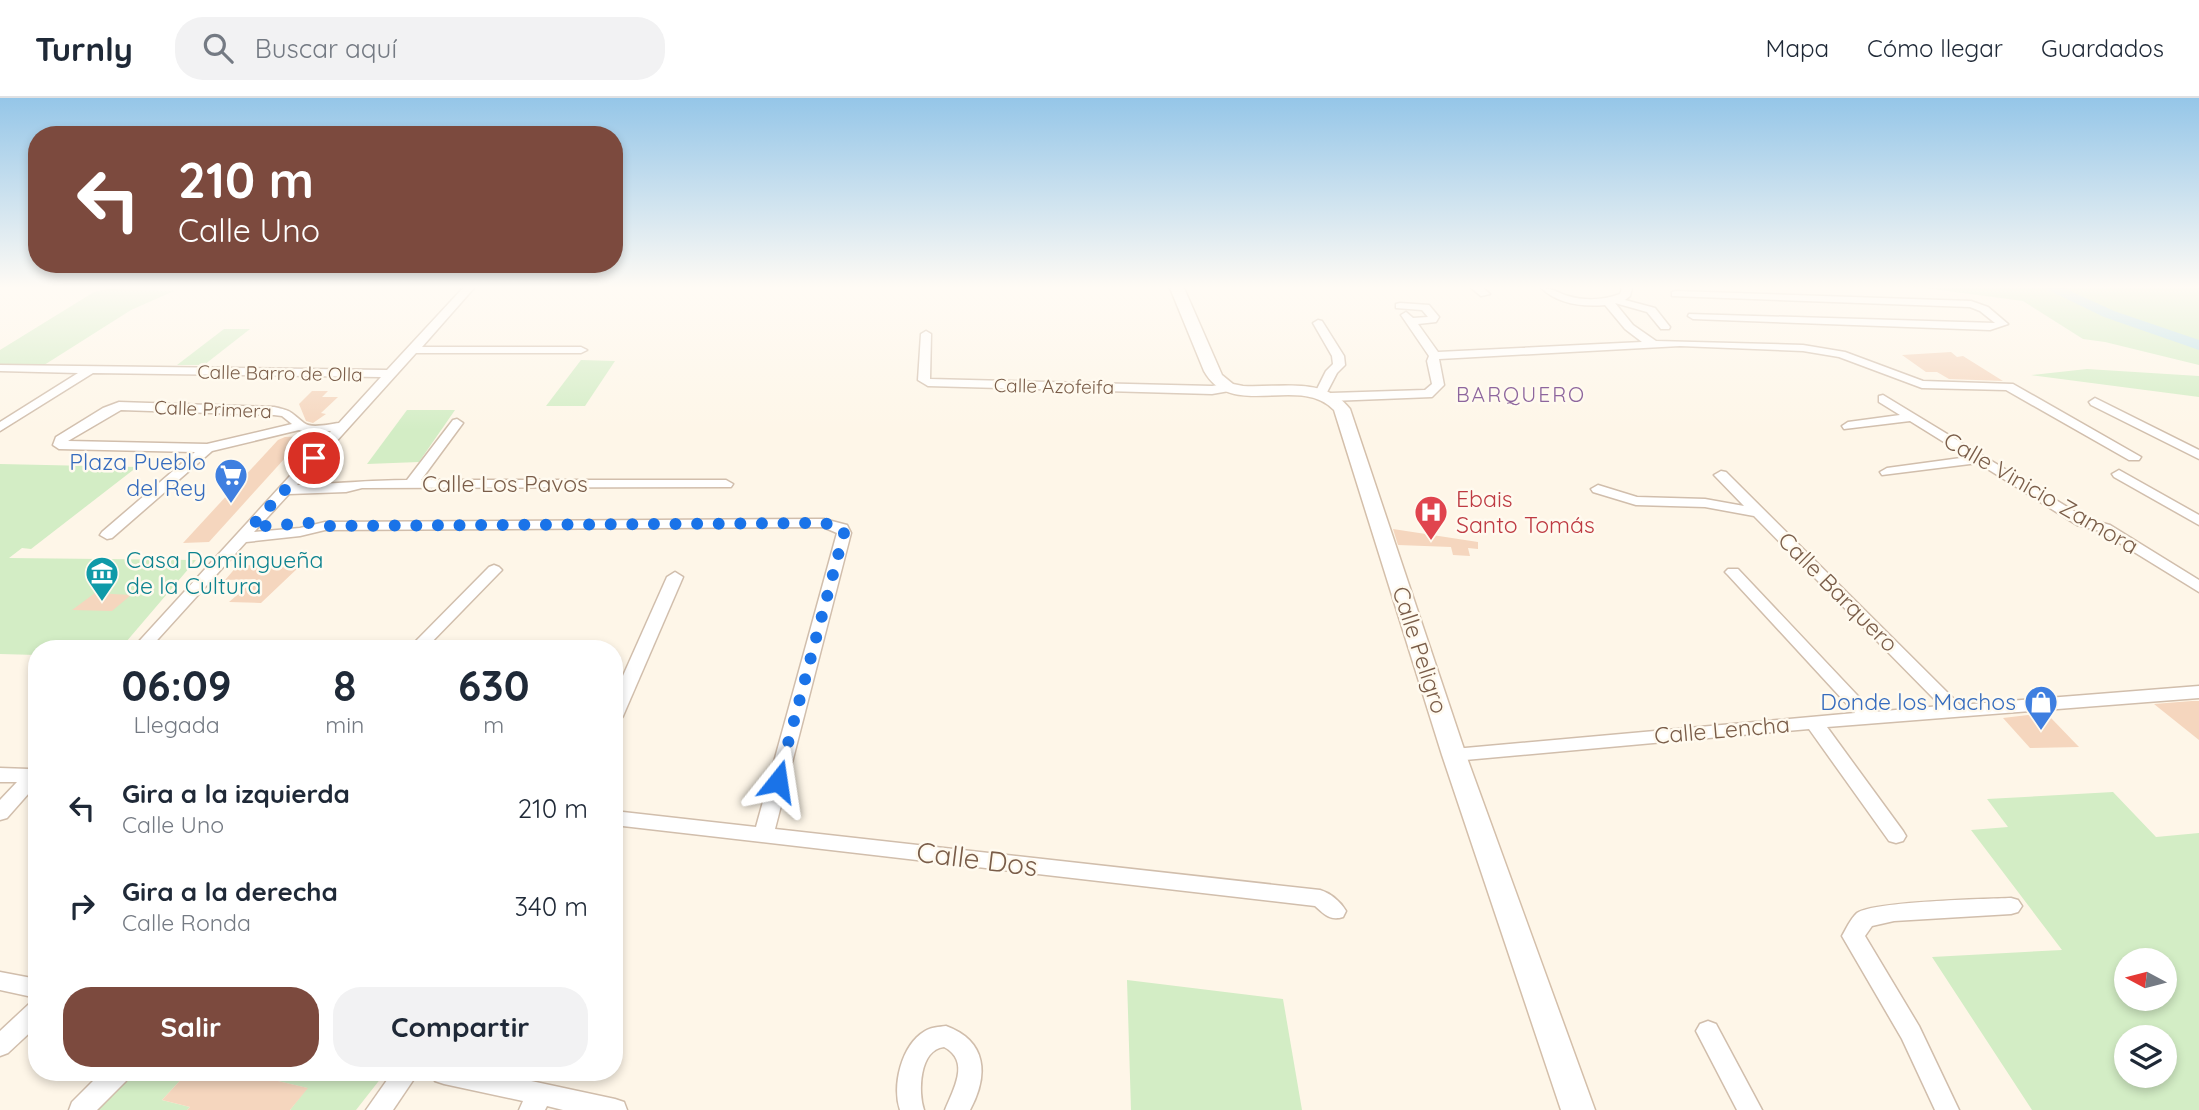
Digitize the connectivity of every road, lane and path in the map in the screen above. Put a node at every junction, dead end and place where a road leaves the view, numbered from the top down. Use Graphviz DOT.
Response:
graph roads {
  1 [pos="428,335"];
  2 [pos="926,335"];
  3 [pos="1197,335"];
  4 [pos="1325,335"];
  5 [pos="1421,335"];
  6 [pos="1641,335"];
  7 [pos="1733,335"];
  8 [pos="1790,335"];
  9 [pos="1736,339"];
  10 [pos="1796,342"];
  11 [pos="1653,344"];
  12 [pos="415,350"];
  13 [pos="581,350"];
  14 [pos="1436,356"];
  15 [pos="0,368"];
  16 [pos="14,368"];
  17 [pos="90,370"];
  18 [pos="392,374"];
  19 [pos="0,377"];
  20 [pos="1231,387"];
  21 [pos="1326,395"];
  22 [pos="1883,399"];
  23 [pos="2095,402"];
  24 [pos="1913,417"];
  25 [pos="457,423"];
  26 [pos="299,426"];
  27 [pos="1848,426"];
  28 [pos="0,427"];
  29 [pos="342,428"];
  30 [pos="207,448"];
  31 [pos="2199,455"];
  32 [pos="2134,457"];
  33 [pos="1980,459"];
  34 [pos="1887,472"];
  35 [pos="2119,474"];
  36 [pos="1721,475"];
  37 [pos="411,484"];
  38 [pos="726,484"];
  39 [pos="1598,489"];
  40 [pos="284,490"];
  41 [pos="1759,513"];
  42 [pos="2199,521"];
  43 [pos="246,532"];
  44 [pos="107,535"];
  45 [pos="494,570"];
  46 [pos="1733,572"];
  47 [pos="676,577"];
  48 [pos="2199,587"];
  49 [pos="148,640"];
  50 [pos="424,640"];
  51 [pos="2199,692"];
  52 [pos="623,696"];
  53 [pos="1955,710"];
  54 [pos="1870,719"];
  55 [pos="1814,723"];
  56 [pos="1454,755"];
  57 [pos="28,774"];
  58 [pos="0,775"];
  59 [pos="28,782"];
  60 [pos="0,813"];
  61 [pos="623,819"];
  62 [pos="764,835"];
  63 [pos="1896,836"];
  64 [pos="2011,906"];
  65 [pos="1335,911"];
  66 [pos="0,981"];
  67 [pos="28,987"];
  68 [pos="28,1020"];
  69 [pos="1708,1031"];
  70 [pos="0,1046"];
  71 [pos="109,1081"];
  72 [pos="400,1081"];
  73 [pos="469,1081"];
  74 [pos="536,1102"];
  75 [pos="81,1110"];
  76 [pos="378,1110"];
  77 [pos="615,1110"];
  78 [pos="912,1110"];
  79 [pos="957,1110"];
  80 [pos="1578,1110"];
  81 [pos="1750,1110"];
  82 [pos="1947,1110"];
  1 -- 12 [label="street"];
  2 -- 20 [label="street, Calle Azofeifa"];
  3 -- 20 [label="main road"];
  4 -- 21 [label="street"];
  5 -- 14 [label="street"];
  6 -- 11 [label="street"];
  7 -- 9 [label="street"];
  8 -- 10 [label="street"];
  11 -- 14 [label="street"];
  11 -- 32 [label="street"];
  12 -- 13 [label="street"];
  12 -- 18 [label="street"];
  14 -- 21 [label="street"];
  15 -- 16 [label="street, Calle Barro de Olla"];
  16 -- 17 [label="street, Calle Barro de Olla"];
  16 -- 19 [label="street"];
  17 -- 18 [label="street, Calle Barro de Olla"];
  17 -- 28 [label="street"];
  18 -- 29 [label="street"];
  20 -- 21 [label="main road"];
  21 -- 56 [label="main road, Calle Peligro"];
  22 -- 24 [label="street, Calle Vinicio Zamora"];
  23 -- 31 [label="street"];
  24 -- 27 [label="street"];
  24 -- 33 [label="street, Calle Vinicio Zamora"];
  25 -- 37 [label="street"];
  26 -- 29 [label="street, Calle Primera"];
  26 -- 30 [label="street"];
  26 -- 30 [label="street, Calle Primera"];
  29 -- 40 [label="street"];
  30 -- 44 [label="street"];
  33 -- 34 [label="street"];
  33 -- 48 [label="street, Calle Vinicio Zamora"];
  35 -- 42 [label="street"];
  36 -- 41 [label="street, Calle Barquero"];
  37 -- 38 [label="street, Calle Los Pavos"];
  37 -- 40 [label="street, Calle Los Pavos"];
  39 -- 41 [label="street"];
  40 -- 43 [label="street"];
  41 -- 53 [label="street, Calle Barquero"];
  43 -- 49 [label="street"];
  43 -- 62 [label="street"];
  45 -- 50 [label="street"];
  46 -- 54 [label="street"];
  47 -- 52 [label="street"];
  51 -- 53 [label="street, Calle Lencha"];
  53 -- 54 [label="street, Calle Lencha"];
  54 -- 55 [label="street, Calle Lencha"];
  55 -- 56 [label="street, Calle Lencha"];
  55 -- 63 [label="street"];
  56 -- 80 [label="main road, Calle Peligro"];
  57 -- 58 [label="street"];
  59 -- 60 [label="street"];
  61 -- 62 [label="street, Calle Dos"];
  62 -- 65 [label="street, Calle Dos"];
  64 -- 82 [label="street"];
  66 -- 67 [label="street"];
  68 -- 70 [label="street"];
  69 -- 81 [label="street"];
  71 -- 75 [label="street"];
  72 -- 76 [label="street"];
  73 -- 74 [label="street"];
  74 -- 77 [label="street"];
  78 -- 79 [label="street"];
}
